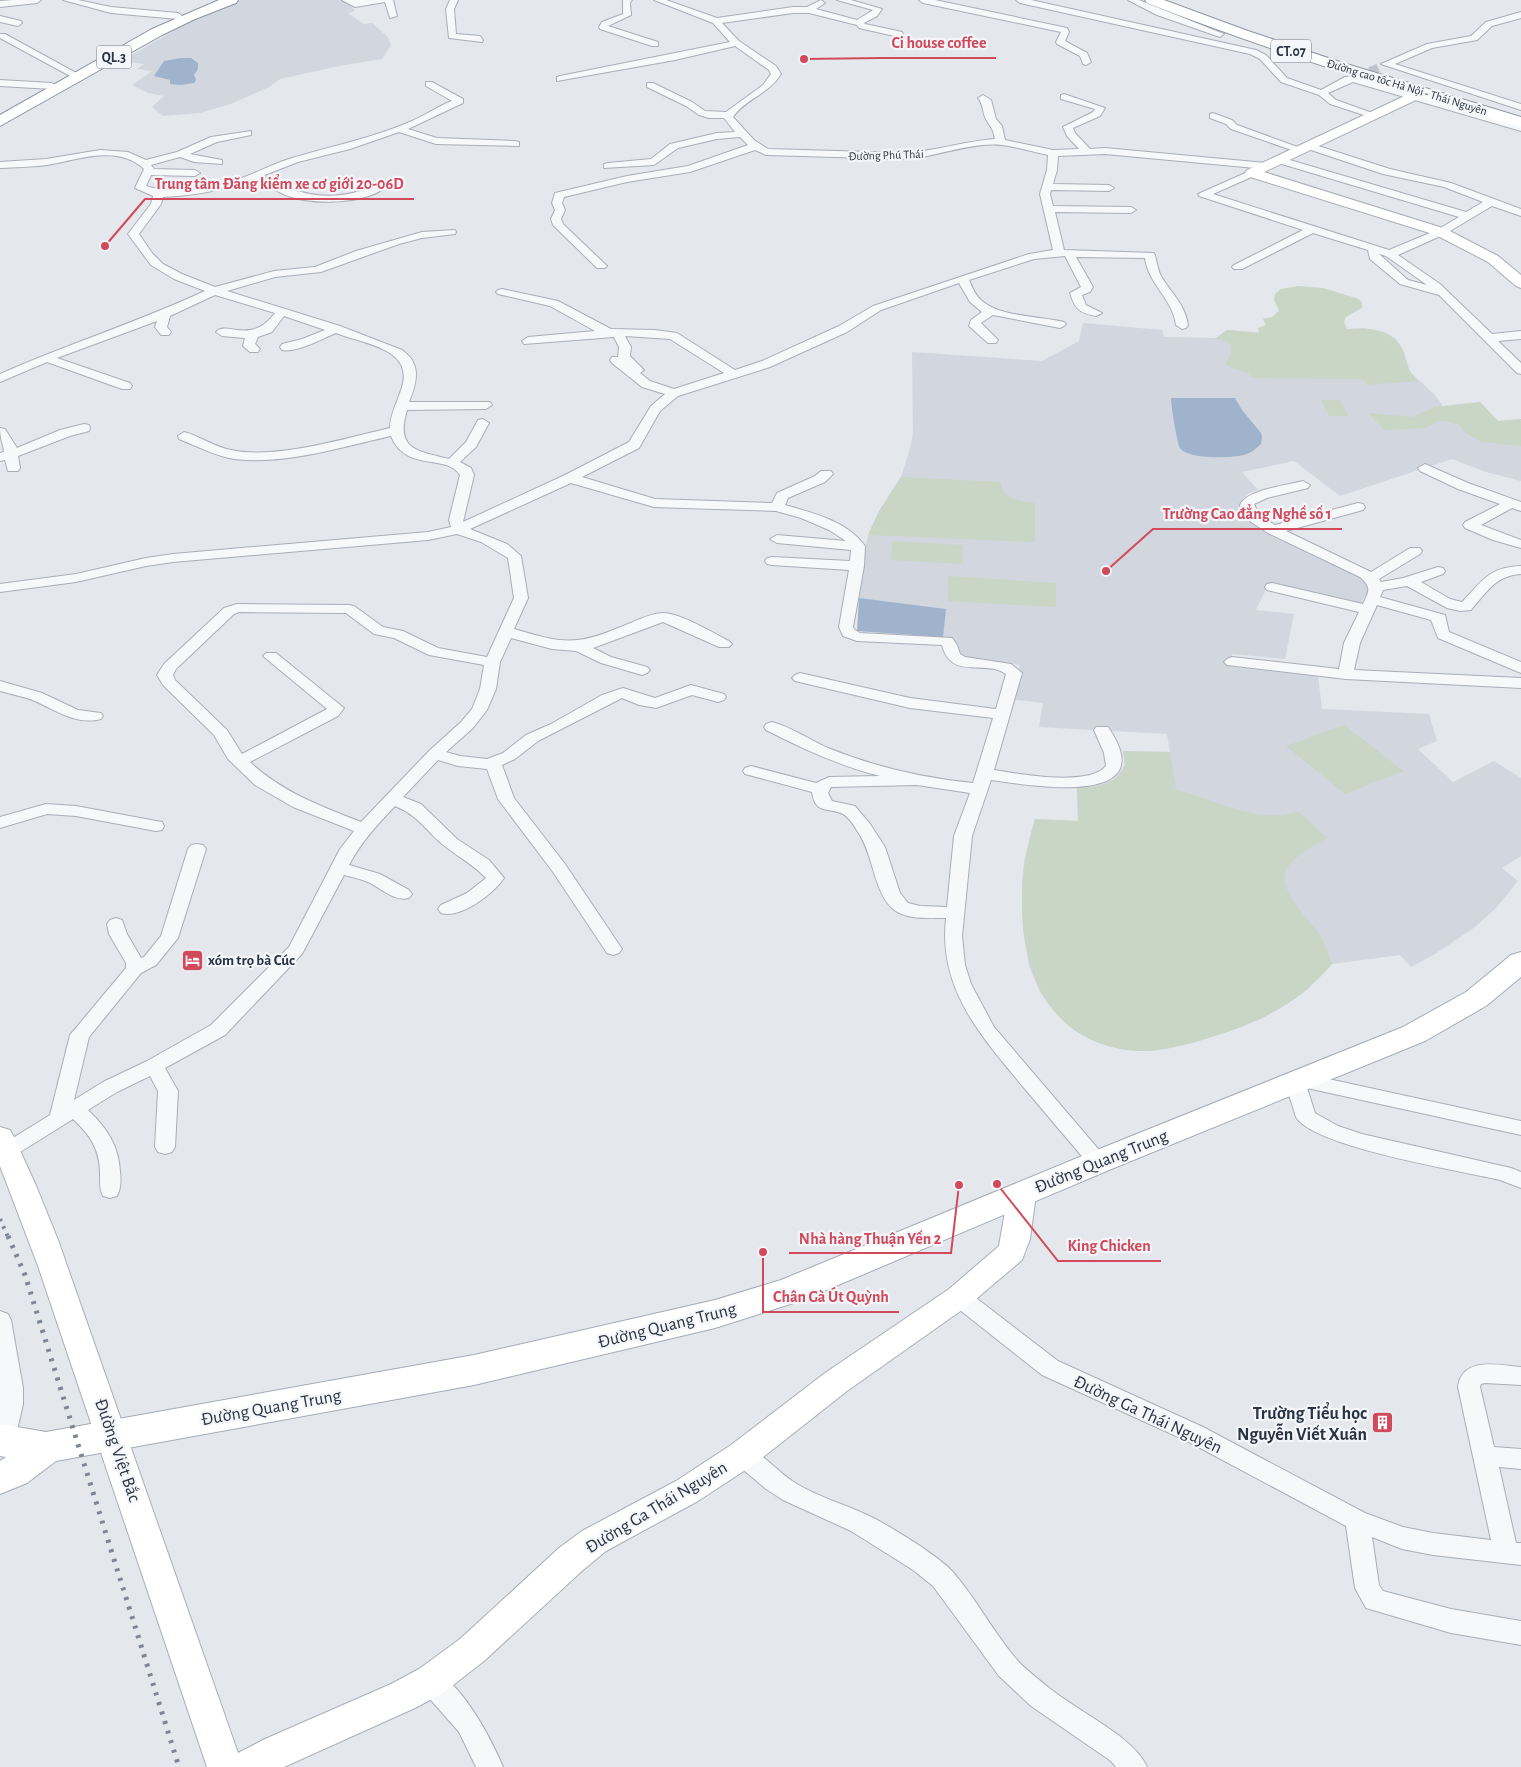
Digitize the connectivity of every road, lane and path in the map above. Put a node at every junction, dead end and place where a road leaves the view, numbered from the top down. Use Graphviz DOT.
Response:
graph roads {
  1 [pos="37,0"];
  2 [pos="67,0"];
  3 [pos="215,0"];
  4 [pos="231,0"];
  5 [pos="346,0"];
  6 [pos="383,0"];
  7 [pos="390,0"];
  8 [pos="454,0"];
  9 [pos="628,0"];
  10 [pos="685,0"];
  11 [pos="842,0"];
  12 [pos="923,0"];
  13 [pos="1132,0"];
  14 [pos="1152,0"];
  15 [pos="1177,0"];
  16 [pos="820,1"];
  17 [pos="663,2"];
  18 [pos="1036,2"];
  19 [pos="1015,3"];
  20 [pos="0,4"];
  21 [pos="809,7"];
  22 [pos="994,14"];
  23 [pos="1521,15"];
  24 [pos="178,16"];
  25 [pos="394,16"];
  26 [pos="0,18"];
  27 [pos="716,21"];
  28 [pos="18,23"];
  29 [pos="859,23"];
  30 [pos="899,34"];
  31 [pos="2,36"];
  32 [pos="479,40"];
  33 [pos="736,43"];
  34 [pos="654,44"];
  35 [pos="1227,45"];
  36 [pos="1086,62"];
  37 [pos="73,74"];
  38 [pos="560,80"];
  39 [pos="0,84"];
  40 [pos="429,84"];
  41 [pos="650,85"];
  42 [pos="57,87"];
  43 [pos="1322,93"];
  44 [pos="1413,96"];
  45 [pos="1064,97"];
  46 [pos="983,98"];
  47 [pos="1521,107"];
  48 [pos="1521,112"];
  49 [pos="0,115"];
  50 [pos="728,115"];
  51 [pos="1373,115"];
  52 [pos="1213,116"];
  53 [pos="0,121"];
  54 [pos="1521,122"];
  55 [pos="1521,128"];
  56 [pos="399,129"];
  57 [pos="248,133"];
  58 [pos="742,134"];
  59 [pos="1001,142"];
  60 [pos="515,144"];
  61 [pos="756,146"];
  62 [pos="1305,148"];
  63 [pos="1087,151"];
  64 [pos="1053,153"];
  65 [pos="181,154"];
  66 [pos="1279,160"];
  67 [pos="218,162"];
  68 [pos="0,165"];
  69 [pos="608,166"];
  70 [pos="1266,166"];
  71 [pos="146,168"];
  72 [pos="1428,170"];
  73 [pos="195,173"];
  74 [pos="1252,173"];
  75 [pos="253,176"];
  76 [pos="1419,178"];
  77 [pos="385,183"];
  78 [pos="1048,186"];
  79 [pos="1109,188"];
  80 [pos="159,194"];
  81 [pos="1492,202"];
  82 [pos="1048,209"];
  83 [pos="1131,210"];
  84 [pos="1521,213"];
  85 [pos="1468,216"];
  86 [pos="1312,229"];
  87 [pos="451,232"];
  88 [pos="1441,232"];
  89 [pos="1373,249"];
  90 [pos="1064,254"];
  91 [pos="1390,254"];
  92 [pos="601,266"];
  93 [pos="1238,268"];
  94 [pos="963,278"];
  95 [pos="1521,283"];
  96 [pos="215,291"];
  97 [pos="502,292"];
  98 [pos="1444,294"];
  99 [pos="991,311"];
  100 [pos="282,312"];
  101 [pos="1096,313"];
  102 [pos="165,314"];
  103 [pos="1060,324"];
  104 [pos="1182,325"];
  105 [pos="336,329"];
  106 [pos="166,332"];
  107 [pos="222,332"];
  108 [pos="255,333"];
  109 [pos="614,334"];
  110 [pos="1521,335"];
  111 [pos="1490,338"];
  112 [pos="992,340"];
  113 [pos="528,341"];
  114 [pos="286,347"];
  115 [pos="254,349"];
  116 [pos="46,358"];
  117 [pos="616,360"];
  118 [pos="1521,370"];
  119 [pos="735,375"];
  120 [pos="637,377"];
  121 [pos="0,378"];
  122 [pos="126,386"];
  123 [pos="674,393"];
  124 [pos="486,405"];
  125 [pos="402,406"];
  126 [pos="483,423"];
  127 [pos="84,428"];
  128 [pos="396,431"];
  129 [pos="0,432"];
  130 [pos="184,436"];
  131 [pos="6,455"];
  132 [pos="452,463"];
  133 [pos="13,468"];
  134 [pos="1425,468"];
  135 [pos="826,474"];
  136 [pos="570,478"];
  137 [pos="1303,485"];
  138 [pos="1516,505"];
  139 [pos="777,507"];
  140 [pos="1358,507"];
  141 [pos="458,530"];
  142 [pos="1273,530"];
  143 [pos="777,539"];
  144 [pos="1521,544"];
  145 [pos="858,546"];
  146 [pos="1414,551"];
  147 [pos="772,561"];
  148 [pos="857,566"];
  149 [pos="1521,570"];
  150 [pos="1438,571"];
  151 [pos="1410,582"];
  152 [pos="1272,587"];
  153 [pos="0,588"];
  154 [pos="1372,594"];
  155 [pos="507,632"];
  156 [pos="724,644"];
  157 [pos="578,646"];
  158 [pos="271,656"];
  159 [pos="492,662"];
  160 [pos="1232,662"];
  161 [pos="1521,668"];
  162 [pos="642,670"];
  163 [pos="1346,674"];
  164 [pos="800,678"];
  165 [pos="1521,683"];
  166 [pos="0,686"];
  167 [pos="718,697"];
  168 [pos="1002,714"];
  169 [pos="95,716"];
  170 [pos="772,727"];
  171 [pos="1102,730"];
  172 [pos="435,754"];
  173 [pos="238,759"];
  174 [pos="490,764"];
  175 [pos="750,771"];
  176 [pos="914,781"];
  177 [pos="981,781"];
  178 [pos="820,789"];
  179 [pos="392,799"];
  180 [pos="0,823"];
  181 [pos="156,826"];
  182 [pos="364,829"];
  183 [pos="197,849"];
  184 [pos="339,868"];
  185 [pos="403,894"];
  186 [pos="447,909"];
  187 [pos="955,913"];
  188 [pos="116,924"];
  189 [pos="613,949"];
  190 [pos="1521,962"];
  191 [pos="135,969"];
  192 [pos="154,1066"];
  193 [pos="1298,1081"];
  194 [pos="67,1114"];
  195 [pos="1521,1128"];
  196 [pos="4,1144"];
  197 [pos="165,1147"];
  198 [pos="1098,1162"];
  199 [pos="1521,1180"];
  200 [pos="110,1190"];
  201 [pos="1022,1194"];
  202 [pos="959,1297"];
  203 [pos="0,1320"];
  204 [pos="1521,1376"];
  205 [pos="113,1436"];
  206 [pos="742,1455"];
  207 [pos="1484,1456"];
  208 [pos="4,1457"];
  209 [pos="1521,1459"];
  210 [pos="1357,1520"];
  211 [pos="1513,1553"];
  212 [pos="1521,1632"];
  213 [pos="431,1681"];
  214 [pos="224,1767"];
  215 [pos="249,1767"];
  216 [pos="490,1767"];
  217 [pos="1134,1767"];
  1 -- 20 [label="street"];
  2 -- 24 [label="street"];
  3 -- 24 [label="main road, QL.3"];
  4 -- 42 [label="main road, QL.3"];
  5 -- 6 [label="street"];
  7 -- 25 [label="street"];
  8 -- 32 [label="street"];
  9 -- 34 [label="street"];
  10 -- 17 [label="street"];
  11 -- 29 [label="street"];
  12 -- 22 [label="street"];
  13 -- 35 [label="street"];
  14 -- 54 [label="main road, Đường cao tốc Hà Nội - Thái Nguyên / CT.07"];
  15 -- 48 [label="main road, Đường cao tốc Hà Nội - Thái Nguyên / CT.07"];
  16 -- 21 [label="street"];
  17 -- 27 [label="street"];
  18 -- 19 [label="street"];
  18 -- 35 [label="street"];
  19 -- 22 [label="street"];
  21 -- 27 [label="street"];
  21 -- 29 [label="street"];
  22 -- 36 [label="street"];
  23 -- 47 [label="street"];
  24 -- 37 [label="main road, QL.3"];
  26 -- 28 [label="street"];
  27 -- 33 [label="street"];
  29 -- 30 [label="street"];
  31 -- 37 [label="street"];
  33 -- 38 [label="street"];
  33 -- 50 [label="street"];
  35 -- 43 [label="street"];
  37 -- 42 [label="main road, QL.3"];
  39 -- 42 [label="street"];
  40 -- 56 [label="street"];
  41 -- 50 [label="street"];
  42 -- 49 [label="main road, QL.3"];
  42 -- 53 [label="main road, QL.3"];
  43 -- 44 [label="street"];
  43 -- 51 [label="street"];
  44 -- 51 [label="street"];
  44 -- 55 [label="street"];
  45 -- 63 [label="street"];
  46 -- 59 [label="street"];
  50 -- 58 [label="street, Đường Phú Thái"];
  51 -- 62 [label="street"];
  52 -- 62 [label="street"];
  56 -- 60 [label="street"];
  56 -- 75 [label="street"];
  57 -- 65 [label="street"];
  58 -- 61 [label="street, Đường Phú Thái"];
  58 -- 69 [label="street"];
  59 -- 61 [label="street, Đường Phú Thái"];
  59 -- 64 [label="street, Đường Phú Thái"];
  61 -- 92 [label="street"];
  62 -- 66 [label="street"];
  62 -- 76 [label="street"];
  63 -- 64 [label="street, Đường Phú Thái"];
  63 -- 70 [label="street, Đường Phú Thái"];
  64 -- 78 [label="street"];
  65 -- 67 [label="street"];
  65 -- 71 [label="street"];
  66 -- 70 [label="street"];
  66 -- 85 [label="street"];
  68 -- 71 [label="street"];
  70 -- 74 [label="street"];
  71 -- 73 [label="street"];
  71 -- 80 [label="street"];
  72 -- 76 [label="street"];
  74 -- 86 [label="street"];
  74 -- 88 [label="street"];
  75 -- 77 [label="street"];
  75 -- 80 [label="street"];
  76 -- 81 [label="street"];
  78 -- 79 [label="street"];
  78 -- 82 [label="street"];
  80 -- 96 [label="street"];
  81 -- 84 [label="street"];
  81 -- 85 [label="street"];
  82 -- 83 [label="street"];
  82 -- 90 [label="street"];
  85 -- 88 [label="street"];
  86 -- 89 [label="street"];
  86 -- 93 [label="street"];
  87 -- 96 [label="street"];
  88 -- 91 [label="street"];
  88 -- 95 [label="street"];
  89 -- 91 [label="street"];
  89 -- 98 [label="street"];
  90 -- 94 [label="street"];
  90 -- 101 [label="street"];
  90 -- 104 [label="street"];
  91 -- 98 [label="street"];
  94 -- 99 [label="street"];
  94 -- 119 [label="street"];
  96 -- 100 [label="street"];
  96 -- 102 [label="street"];
  97 -- 109 [label="street"];
  98 -- 111 [label="street"];
  99 -- 103 [label="street"];
  99 -- 112 [label="street"];
  100 -- 105 [label="street"];
  100 -- 108 [label="street"];
  102 -- 106 [label="street"];
  102 -- 116 [label="street"];
  105 -- 114 [label="street"];
  105 -- 125 [label="street"];
  107 -- 108 [label="street"];
  108 -- 115 [label="street"];
  109 -- 113 [label="street"];
  109 -- 119 [label="street"];
  109 -- 120 [label="street"];
  110 -- 111 [label="street"];
  111 -- 118 [label="street"];
  116 -- 121 [label="street"];
  116 -- 122 [label="street"];
  117 -- 120 [label="street"];
  119 -- 123 [label="street"];
  120 -- 123 [label="street"];
  123 -- 136 [label="street"];
  124 -- 125 [label="street"];
  125 -- 128 [label="street"];
  126 -- 132 [label="street"];
  127 -- 131 [label="street"];
  128 -- 130 [label="street"];
  128 -- 132 [label="street"];
  129 -- 131 [label="street"];
  131 -- 133 [label="street"];
  132 -- 141 [label="street"];
  134 -- 138 [label="street"];
  135 -- 139 [label="street"];
  136 -- 139 [label="street"];
  136 -- 141 [label="street"];
  137 -- 142 [label="street"];
  138 -- 144 [label="street"];
  139 -- 145 [label="street"];
  140 -- 142 [label="street"];
  141 -- 153 [label="street"];
  141 -- 155 [label="street"];
  142 -- 154 [label="street"];
  143 -- 145 [label="street"];
  145 -- 148 [label="street"];
  146 -- 154 [label="street"];
  147 -- 148 [label="street"];
  148 -- 168 [label="street"];
  149 -- 151 [label="street"];
  150 -- 151 [label="street"];
  151 -- 154 [label="street"];
  152 -- 154 [label="street"];
  154 -- 161 [label="street"];
  154 -- 163 [label="street"];
  155 -- 157 [label="street"];
  155 -- 159 [label="street"];
  156 -- 157 [label="street"];
  157 -- 162 [label="street"];
  158 -- 173 [label="street"];
  159 -- 172 [label="street"];
  159 -- 173 [label="street"];
  160 -- 163 [label="street"];
  163 -- 165 [label="street"];
  164 -- 168 [label="street"];
  166 -- 169 [label="street"];
  167 -- 174 [label="street"];
  168 -- 177 [label="street"];
  170 -- 176 [label="street"];
  171 -- 177 [label="street"];
  172 -- 174 [label="street"];
  172 -- 179 [label="street"];
  173 -- 182 [label="street"];
  174 -- 189 [label="street"];
  175 -- 178 [label="street"];
  176 -- 177 [label="street"];
  176 -- 178 [label="street"];
  177 -- 187 [label="street"];
  178 -- 187 [label="street"];
  179 -- 182 [label="street"];
  179 -- 186 [label="street"];
  180 -- 181 [label="street"];
  182 -- 184 [label="street"];
  183 -- 191 [label="street"];
  184 -- 185 [label="street"];
  184 -- 192 [label="street"];
  187 -- 198 [label="street"];
  188 -- 191 [label="street"];
  190 -- 193 [label="main road, Đường Quang Trung"];
  191 -- 194 [label="street"];
  192 -- 194 [label="street"];
  192 -- 197 [label="street"];
  193 -- 195 [label="street"];
  193 -- 198 [label="main road, Đường Quang Trung"];
  193 -- 199 [label="street"];
  194 -- 196 [label="street"];
  194 -- 200 [label="street"];
  196 -- 205 [label="street, Đường Việt Bắc"];
  198 -- 201 [label="main road, Đường Quang Trung"];
  201 -- 202 [label="street, Đường Ga Thái Nguyên"];
  201 -- 205 [label="main road, Đường Quang Trung"];
  202 -- 206 [label="street, Đường Ga Thái Nguyên"];
  202 -- 210 [label="street, Đường Ga Thái Nguyên"];
  203 -- 208 [label="street"];
  204 -- 207 [label="street"];
  205 -- 208 [label="main road, Đường Quang Trung"];
  205 -- 214 [label="street, Đường Việt Bắc"];
  206 -- 213 [label="street, Đường Ga Thái Nguyên"];
  206 -- 217 [label="street"];
  207 -- 209 [label="street"];
  207 -- 211 [label="street"];
  210 -- 211 [label="street, Đường Ga Thái Nguyên"];
  210 -- 212 [label="street"];
  213 -- 215 [label="street, Đường Ga Thái Nguyên"];
  213 -- 216 [label="street"];
}
